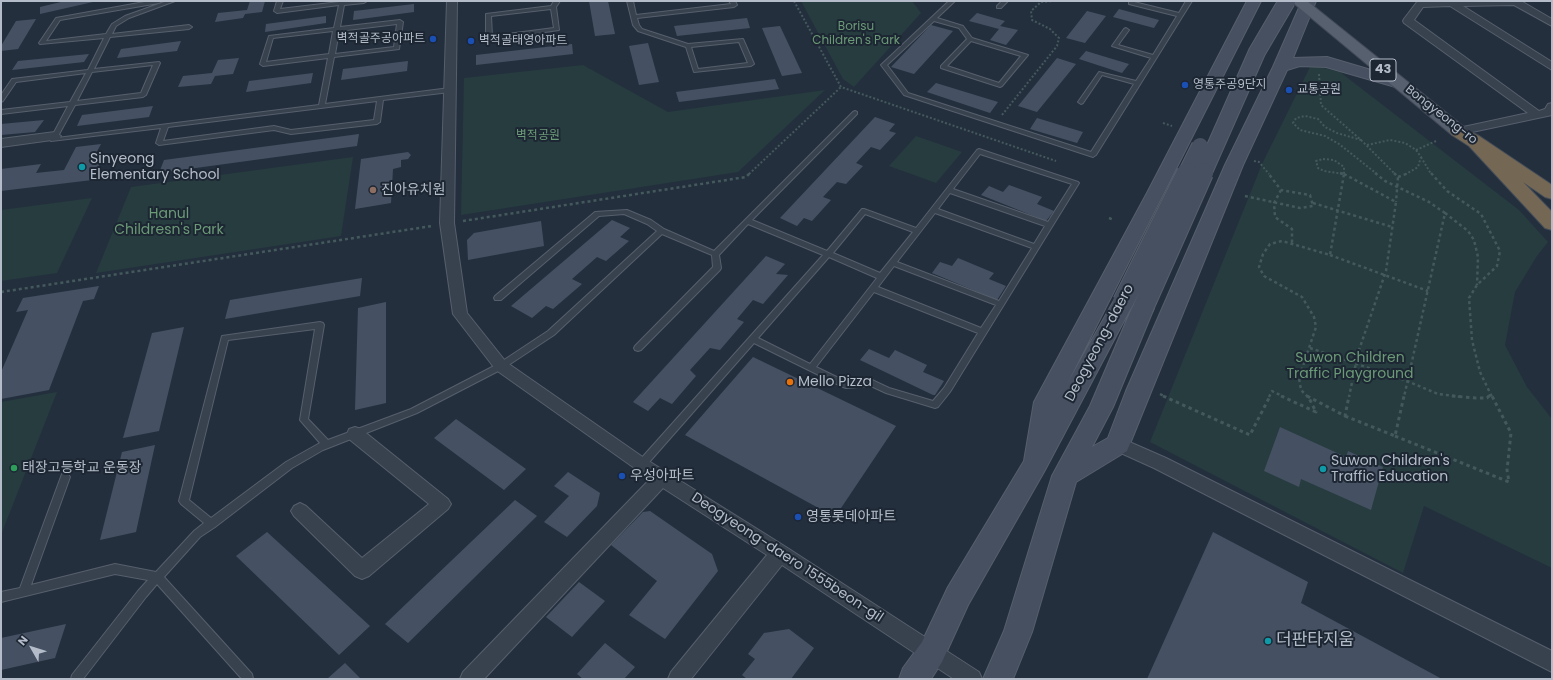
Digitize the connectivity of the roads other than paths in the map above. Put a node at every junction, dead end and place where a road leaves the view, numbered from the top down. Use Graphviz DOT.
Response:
graph roads {
  1 [pos="117,1"];
  2 [pos="162,1"];
  3 [pos="172,1"];
  4 [pos="280,1"];
  5 [pos="364,1"];
  6 [pos="452,1"];
  7 [pos="557,1"];
  8 [pos="630,1"];
  9 [pos="732,1"];
  10 [pos="952,1"];
  11 [pos="1005,1"];
  12 [pos="1132,1"];
  13 [pos="1189,1"];
  14 [pos="1254,1"];
  15 [pos="1274,1"];
  16 [pos="1287,1"];
  17 [pos="342,2"];
  18 [pos="1516,2"];
  19 [pos="1452,3"];
  20 [pos="1305,4"];
  21 [pos="554,7"];
  22 [pos="114,8"];
  23 [pos="999,8"];
  24 [pos="1180,16"];
  25 [pos="634,17"];
  26 [pos="933,19"];
  27 [pos="1552,23"];
  28 [pos="188,27"];
  29 [pos="337,29"];
  30 [pos="1126,30"];
  31 [pos="106,36"];
  32 [pos="970,39"];
  33 [pos="688,46"];
  34 [pos="332,56"];
  35 [pos="1154,57"];
  36 [pos="1552,66"];
  37 [pos="1281,67"];
  38 [pos="88,72"];
  39 [pos="1138,83"];
  40 [pos="1399,83"];
  41 [pos="450,90"];
  42 [pos="380,99"];
  43 [pos="1,100"];
  44 [pos="1081,102"];
  45 [pos="71,104"];
  46 [pos="322,106"];
  47 [pos="1552,106"];
  48 [pos="1,112"];
  49 [pos="855,113"];
  50 [pos="1538,114"];
  51 [pos="165,126"];
  52 [pos="54,136"];
  53 [pos="1466,136"];
  54 [pos="1,143"];
  55 [pos="949,190"];
  56 [pos="1552,193"];
  57 [pos="934,210"];
  58 [pos="747,221"];
  59 [pos="1552,224"];
  60 [pos="1049,225"];
  61 [pos="661,231"];
  62 [pos="918,231"];
  63 [pos="1036,247"];
  64 [pos="715,254"];
  65 [pos="828,254"];
  66 [pos="893,263"];
  67 [pos="882,276"];
  68 [pos="873,288"];
  69 [pos="498,298"];
  70 [pos="1000,304"];
  71 [pos="1133,305"];
  72 [pos="983,332"];
  73 [pos="752,339"];
  74 [pos="638,348"];
  75 [pos="501,366"];
  76 [pos="811,368"];
  77 [pos="355,434"];
  78 [pos="327,444"];
  79 [pos="1118,444"];
  80 [pos="1036,463"];
  81 [pos="641,465"];
  82 [pos="1065,476"];
  83 [pos="65,478"];
  84 [pos="662,478"];
  85 [pos="300,511"];
  86 [pos="212,524"];
  87 [pos="780,553"];
  88 [pos="157,576"];
  89 [pos="24,591"];
  90 [pos="1,597"];
  91 [pos="932,652"];
  92 [pos="1552,662"];
  93 [pos="76,679"];
  94 [pos="247,679"];
  95 [pos="470,679"];
  96 [pos="678,679"];
  97 [pos="914,679"];
  98 [pos="972,679"];
  99 [pos="998,679"];
  1 -- 22 [label="lane"];
  2 -- 22 [label="lane"];
  3 -- 31 [label="lane"];
  4 -- 17 [label="lane"];
  5 -- 17 [label="lane"];
  6 -- 41 [label="street, Deogyeong-daero 1555beon-gil"];
  7 -- 21 [label="lane"];
  8 -- 25 [label="lane"];
  9 -- 25 [label="lane"];
  10 -- 26 [label="lane"];
  11 -- 23 [label="lane"];
  12 -- 24 [label="lane"];
  13 -- 24 [label="lane"];
  14 -- 80 [label="main road"];
  15 -- 71 [label="main road, Deogyeong-daero, bridge"];
  16 -- 71 [label="main road, Deogyeong-daero, bridge"];
  17 -- 29 [label="lane"];
  18 -- 19 [label="street"];
  18 -- 27 [label="street"];
  19 -- 36 [label="street"];
  19 -- 50 [label="street"];
  20 -- 37 [label="main road"];
  20 -- 40 [label="main road, Bongyeong-ro / 43"];
  21 -- 21 [label="lane"];
  22 -- 31 [label="lane"];
  24 -- 35 [label="lane"];
  25 -- 33 [label="lane"];
  26 -- 32 [label="lane"];
  26 -- 39 [label="lane"];
  28 -- 31 [label="lane"];
  29 -- 34 [label="lane"];
  29 -- 34 [label="lane"];
  29 -- 34 [label="lane"];
  30 -- 35 [label="lane"];
  31 -- 38 [label="lane"];
  32 -- 32 [label="lane"];
  33 -- 33 [label="lane"];
  34 -- 46 [label="lane"];
  35 -- 39 [label="lane"];
  37 -- 40 [label="main road"];
  37 -- 79 [label="main road"];
  38 -- 43 [label="lane"];
  38 -- 45 [label="lane"];
  38 -- 45 [label="lane"];
  39 -- 44 [label="lane"];
  40 -- 53 [label="main road, Bongyeong-ro / 43"];
  41 -- 42 [label="lane"];
  41 -- 75 [label="street, Deogyeong-daero 1555beon-gil"];
  42 -- 46 [label="lane"];
  42 -- 51 [label="lane"];
  45 -- 48 [label="lane"];
  45 -- 52 [label="lane"];
  46 -- 51 [label="lane"];
  47 -- 50 [label="street"];
  49 -- 58 [label="lane"];
  50 -- 53 [label="street"];
  51 -- 52 [label="lane"];
  52 -- 54 [label="street"];
  53 -- 56 [label="highway, Bongyeong-ro / 43"];
  53 -- 59 [label="highway"];
  55 -- 57 [label="lane"];
  55 -- 60 [label="lane"];
  55 -- 60 [label="lane"];
  57 -- 62 [label="lane"];
  57 -- 63 [label="lane"];
  58 -- 64 [label="lane"];
  58 -- 65 [label="lane"];
  60 -- 63 [label="lane"];
  61 -- 64 [label="lane"];
  61 -- 69 [label="lane"];
  61 -- 75 [label="lane"];
  62 -- 65 [label="lane"];
  62 -- 66 [label="lane"];
  63 -- 70 [label="lane"];
  64 -- 74 [label="lane"];
  65 -- 67 [label="lane"];
  65 -- 73 [label="lane"];
  66 -- 67 [label="lane"];
  66 -- 70 [label="lane"];
  67 -- 68 [label="lane"];
  68 -- 72 [label="lane"];
  68 -- 76 [label="lane"];
  70 -- 72 [label="lane"];
  71 -- 80 [label="main road, Deogyeong-daero"];
  71 -- 82 [label="main road, Deogyeong-daero"];
  72 -- 76 [label="lane"];
  73 -- 76 [label="lane"];
  73 -- 81 [label="lane"];
  75 -- 77 [label="lane"];
  75 -- 81 [label="street, Deogyeong-daero 1555beon-gil"];
  77 -- 78 [label="lane"];
  77 -- 85 [label="street"];
  78 -- 86 [label="lane"];
  78 -- 86 [label="lane"];
  79 -- 82 [label="main road"];
  79 -- 92 [label="street"];
  80 -- 91 [label="main road, Deogyeong-daero"];
  81 -- 84 [label="street, Deogyeong-daero 1555beon-gil"];
  82 -- 99 [label="main road, Deogyeong-daero"];
  83 -- 89 [label="lane"];
  84 -- 87 [label="street, Deogyeong-daero 1555beon-gil"];
  84 -- 95 [label="street"];
  86 -- 88 [label="lane"];
  87 -- 91 [label="street, Deogyeong-daero 1555beon-gil"];
  87 -- 96 [label="street"];
  88 -- 89 [label="lane"];
  88 -- 93 [label="lane"];
  88 -- 94 [label="lane"];
  89 -- 90 [label="lane"];
  91 -- 97 [label="main road, Deogyeong-daero"];
  91 -- 98 [label="street, Deogyeong-daero 1555beon-gil"];
}
